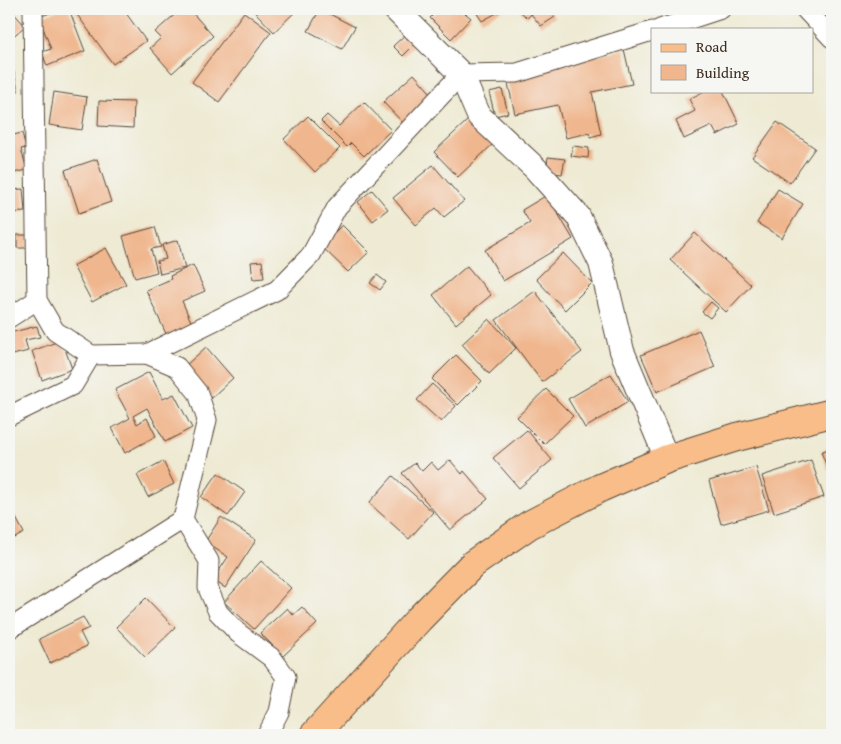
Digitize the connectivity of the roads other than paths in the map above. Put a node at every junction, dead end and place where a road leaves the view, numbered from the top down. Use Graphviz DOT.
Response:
graph roads {
  1 [pos="33,9"];
  2 [pos="395,9"];
  3 [pos="721,9"];
  4 [pos="805,9"];
  5 [pos="663,28"];
  6 [pos="651,32"];
  7 [pos="832,38"];
  8 [pos="461,74"];
  9 [pos="37,300"];
  10 [pos="9,318"];
  11 [pos="147,354"];
  12 [pos="91,355"];
  13 [pos="832,413"];
  14 [pos="9,416"];
  15 [pos="667,459"];
  16 [pos="183,519"];
  17 [pos="9,629"];
  18 [pos="267,735"];
  19 [pos="314,735"];
  1 -- 9 [label="street"];
  2 -- 8 [label="street"];
  3 -- 5 [label="street"];
  4 -- 7 [label="street"];
  6 -- 8 [label="street"];
  8 -- 11 [label="street"];
  8 -- 15 [label="street"];
  9 -- 10 [label="street"];
  9 -- 12 [label="street"];
  11 -- 12 [label="street"];
  11 -- 16 [label="street"];
  12 -- 14 [label="street"];
  13 -- 15 [label="main road"];
  15 -- 19 [label="main road"];
  16 -- 17 [label="street"];
  16 -- 18 [label="street"];
}
